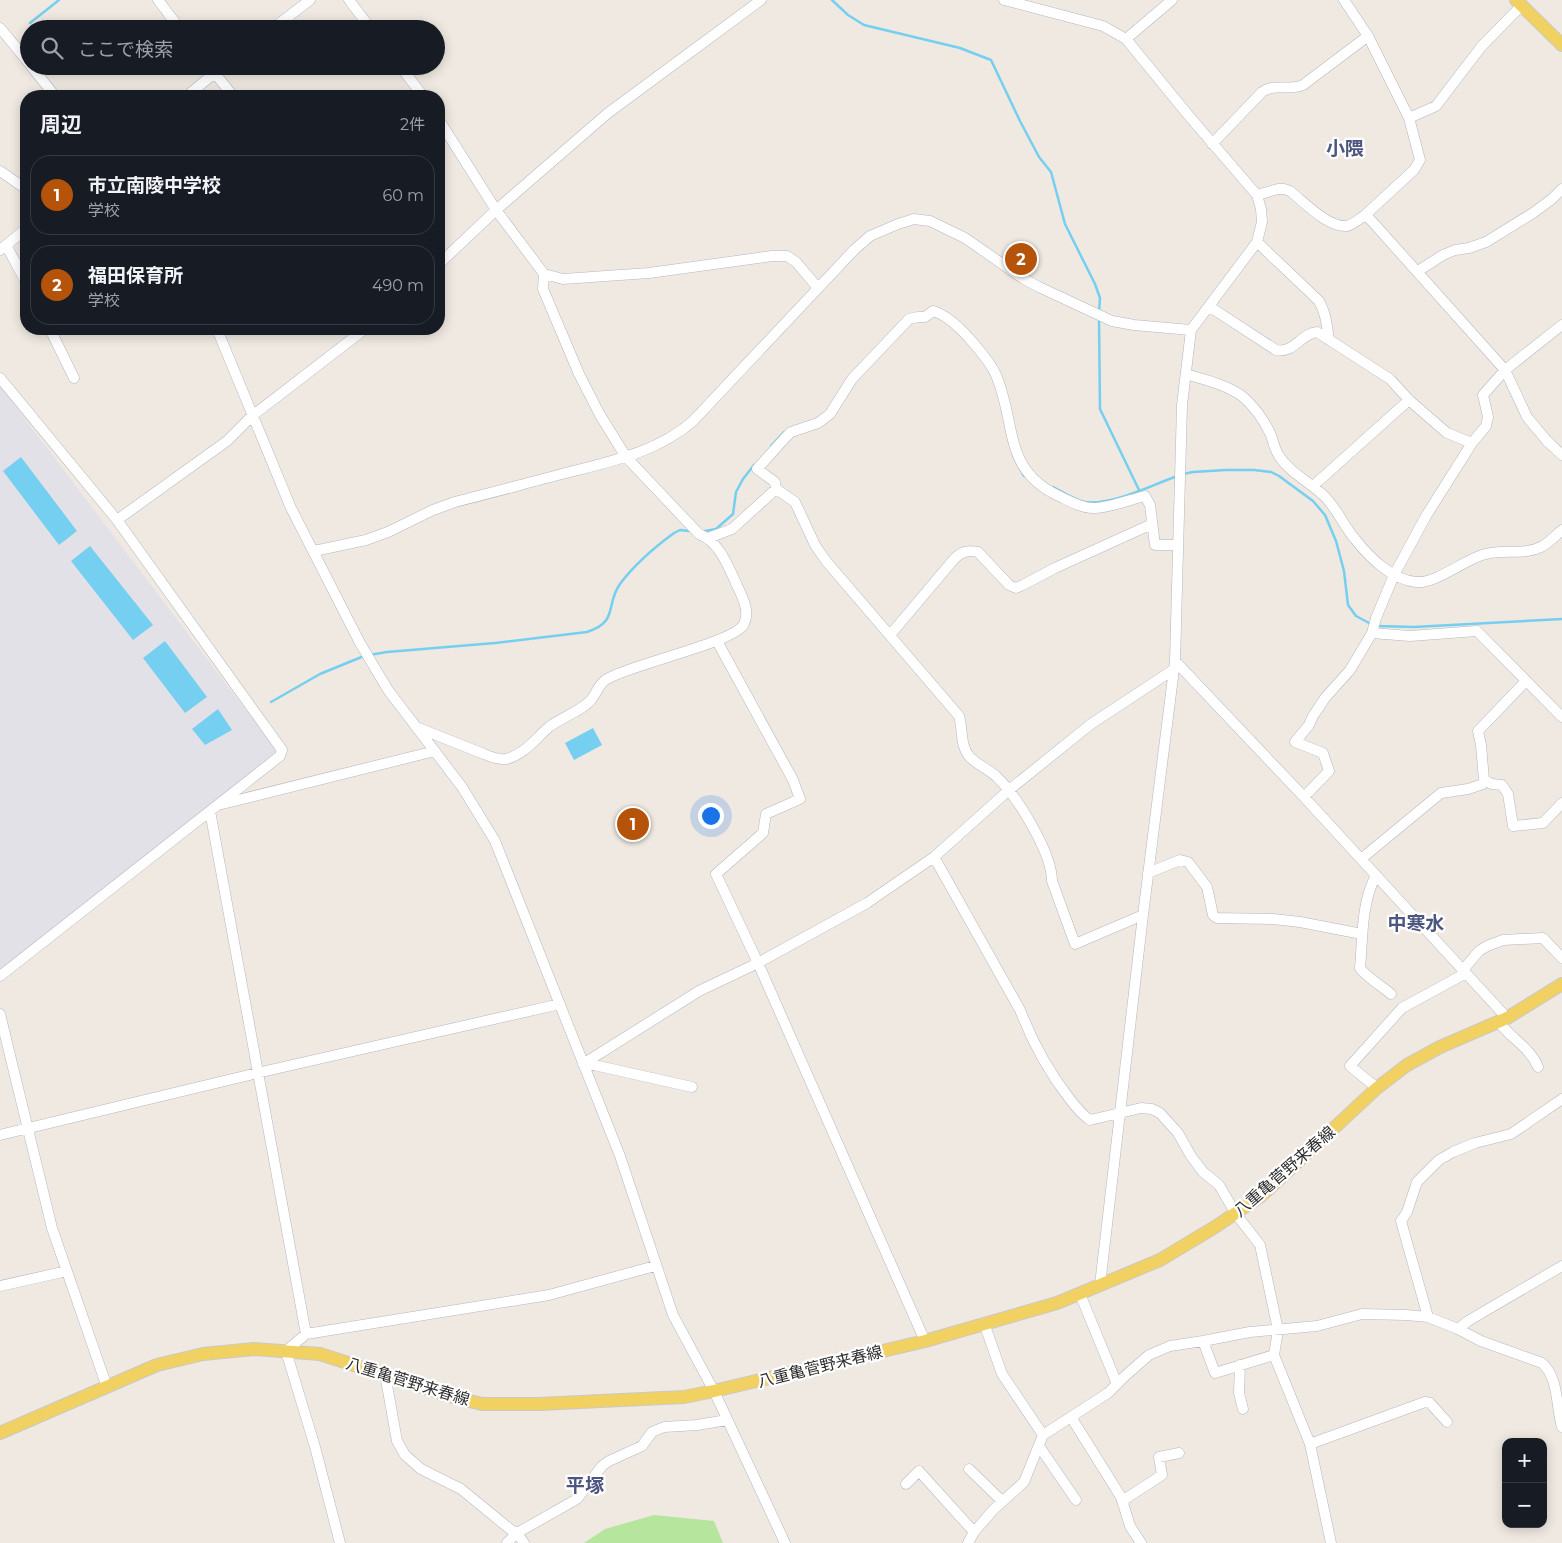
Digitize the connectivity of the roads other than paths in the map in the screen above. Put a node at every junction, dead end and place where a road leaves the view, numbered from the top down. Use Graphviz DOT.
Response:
graph roads {
  1 [pos="158,0"];
  2 [pos="310,0"];
  3 [pos="349,0"];
  4 [pos="761,0"];
  5 [pos="1004,0"];
  6 [pos="1172,0"];
  7 [pos="1344,0"];
  8 [pos="1518,3"];
  9 [pos="173,20"];
  10 [pos="284,20"];
  11 [pos="364,20"];
  12 [pos="0,28"];
  13 [pos="1368,36"];
  14 [pos="1126,39"];
  15 [pos="1562,45"];
  16 [pos="20,53"];
  17 [pos="38,75"];
  18 [pos="207,75"];
  19 [pos="216,75"];
  20 [pos="407,75"];
  21 [pos="50,90"];
  22 [pos="193,90"];
  23 [pos="228,90"];
  24 [pos="418,90"];
  25 [pos="1409,118"];
  26 [pos="445,129"];
  27 [pos="1212,144"];
  28 [pos="0,171"];
  29 [pos="20,185"];
  30 [pos="1562,189"];
  31 [pos="1257,194"];
  32 [pos="496,210"];
  33 [pos="1364,216"];
  34 [pos="20,234"];
  35 [pos="1257,242"];
  36 [pos="3,248"];
  37 [pos="445,258"];
  38 [pos="1418,271"];
  39 [pos="20,273"];
  40 [pos="544,274"];
  41 [pos="818,288"];
  42 [pos="1210,307"];
  43 [pos="1562,325"];
  44 [pos="1191,330"];
  45 [pos="53,335"];
  46 [pos="219,335"];
  47 [pos="357,335"];
  48 [pos="1329,340"];
  49 [pos="1505,370"];
  50 [pos="1186,374"];
  51 [pos="0,378"];
  52 [pos="74,378"];
  53 [pos="1410,400"];
  54 [pos="252,416"];
  55 [pos="1472,443"];
  56 [pos="1562,455"];
  57 [pos="626,457"];
  58 [pos="1313,486"];
  59 [pos="776,489"];
  60 [pos="118,520"];
  61 [pos="1152,524"];
  62 [pos="1562,530"];
  63 [pos="708,538"];
  64 [pos="1178,545"];
  65 [pos="314,551"];
  66 [pos="1394,575"];
  67 [pos="1372,633"];
  68 [pos="890,634"];
  69 [pos="718,641"];
  70 [pos="1174,665"];
  71 [pos="1526,681"];
  72 [pos="1562,717"];
  73 [pos="415,726"];
  74 [pos="435,751"];
  75 [pos="1484,780"];
  76 [pos="1009,790"];
  77 [pos="1304,797"];
  78 [pos="1562,803"];
  79 [pos="219,805"];
  80 [pos="210,811"];
  81 [pos="934,857"];
  82 [pos="1361,859"];
  83 [pos="1148,873"];
  84 [pos="1376,875"];
  85 [pos="1143,914"];
  86 [pos="1362,934"];
  87 [pos="1562,958"];
  88 [pos="758,963"];
  89 [pos="1464,971"];
  90 [pos="0,976"];
  91 [pos="1562,984"];
  92 [pos="1390,994"];
  93 [pos="560,1004"];
  94 [pos="0,1014"];
  95 [pos="1503,1020"];
  96 [pos="584,1063"];
  97 [pos="1538,1067"];
  98 [pos="257,1073"];
  99 [pos="692,1087"];
  100 [pos="1378,1088"];
  101 [pos="1562,1100"];
  102 [pos="1119,1113"];
  103 [pos="29,1128"];
  104 [pos="0,1135"];
  105 [pos="1236,1214"];
  106 [pos="656,1266"];
  107 [pos="1562,1266"];
  108 [pos="67,1271"];
  109 [pos="1100,1285"];
  110 [pos="0,1286"];
  111 [pos="1080,1294"];
  112 [pos="1428,1318"];
  113 [pos="984,1324"];
  114 [pos="1458,1329"];
  115 [pos="1278,1330"];
  116 [pos="306,1334"];
  117 [pos="925,1340"];
  118 [pos="1203,1341"];
  119 [pos="286,1351"];
  120 [pos="1274,1355"];
  121 [pos="1240,1365"];
  122 [pos="385,1374"];
  123 [pos="1117,1384"];
  124 [pos="107,1387"];
  125 [pos="714,1391"];
  126 [pos="1244,1409"];
  127 [pos="1071,1417"];
  128 [pos="727,1420"];
  129 [pos="1447,1422"];
  130 [pos="1562,1427"];
  131 [pos="0,1433"];
  132 [pos="1043,1435"];
  133 [pos="1310,1444"];
  134 [pos="1039,1446"];
  135 [pos="1179,1452"];
  136 [pos="969,1469"];
  137 [pos="906,1484"];
  138 [pos="1076,1500"];
  139 [pos="1002,1501"];
  140 [pos="1122,1501"];
  141 [pos="974,1532"];
  142 [pos="517,1533"];
  143 [pos="340,1543"];
  144 [pos="507,1543"];
  145 [pos="524,1543"];
  146 [pos="786,1543"];
  147 [pos="968,1543"];
  148 [pos="1141,1543"];
  149 [pos="1331,1543"];
  1 -- 9 [label="street"];
  2 -- 10 [label="street"];
  3 -- 11 [label="street"];
  4 -- 32 [label="street"];
  5 -- 14 [label="street"];
  6 -- 14 [label="street"];
  7 -- 13 [label="street"];
  8 -- 15 [label="main road"];
  8 -- 25 [label="street"];
  12 -- 16 [label="street"];
  13 -- 25 [label="street"];
  13 -- 27 [label="street"];
  14 -- 27 [label="street"];
  17 -- 21 [label="street"];
  18 -- 22 [label="street"];
  19 -- 23 [label="street"];
  20 -- 24 [label="street"];
  25 -- 33 [label="street"];
  26 -- 32 [label="street"];
  27 -- 31 [label="street"];
  28 -- 29 [label="street"];
  30 -- 38 [label="street"];
  31 -- 33 [label="street"];
  31 -- 35 [label="street"];
  32 -- 37 [label="street"];
  32 -- 40 [label="street"];
  33 -- 38 [label="street"];
  34 -- 36 [label="street"];
  35 -- 42 [label="street"];
  35 -- 48 [label="street"];
  36 -- 39 [label="street"];
  38 -- 49 [label="street"];
  40 -- 41 [label="street"];
  40 -- 57 [label="street"];
  41 -- 44 [label="street"];
  41 -- 57 [label="street"];
  42 -- 44 [label="street"];
  42 -- 48 [label="street"];
  43 -- 49 [label="street"];
  44 -- 50 [label="street"];
  45 -- 52 [label="street"];
  46 -- 54 [label="street"];
  47 -- 54 [label="street"];
  48 -- 53 [label="street"];
  49 -- 55 [label="street"];
  49 -- 56 [label="street"];
  50 -- 58 [label="street"];
  50 -- 64 [label="street"];
  51 -- 60 [label="street"];
  53 -- 55 [label="street"];
  53 -- 58 [label="street"];
  54 -- 60 [label="street"];
  54 -- 65 [label="street"];
  55 -- 66 [label="street"];
  57 -- 63 [label="street"];
  57 -- 65 [label="street"];
  58 -- 66 [label="street"];
  59 -- 61 [label="street"];
  59 -- 63 [label="street"];
  59 -- 68 [label="street"];
  60 -- 79 [label="street"];
  61 -- 64 [label="street"];
  61 -- 68 [label="street"];
  62 -- 66 [label="street"];
  63 -- 69 [label="street"];
  64 -- 70 [label="street"];
  65 -- 73 [label="street"];
  66 -- 67 [label="street"];
  67 -- 71 [label="street"];
  67 -- 77 [label="street"];
  68 -- 76 [label="street"];
  69 -- 73 [label="street"];
  69 -- 88 [label="street"];
  70 -- 76 [label="street"];
  70 -- 77 [label="street"];
  70 -- 83 [label="street"];
  71 -- 72 [label="street"];
  71 -- 75 [label="street"];
  73 -- 74 [label="street"];
  74 -- 79 [label="street"];
  74 -- 93 [label="street"];
  75 -- 78 [label="street"];
  75 -- 82 [label="street"];
  76 -- 81 [label="street"];
  76 -- 85 [label="street"];
  77 -- 82 [label="street"];
  79 -- 80 [label="street"];
  80 -- 90 [label="street"];
  80 -- 98 [label="street"];
  81 -- 88 [label="street"];
  81 -- 102 [label="street"];
  82 -- 84 [label="street"];
  83 -- 85 [label="street"];
  83 -- 86 [label="street"];
  84 -- 86 [label="street"];
  84 -- 89 [label="street"];
  85 -- 102 [label="street"];
  86 -- 92 [label="street"];
  87 -- 89 [label="street"];
  88 -- 96 [label="street"];
  88 -- 117 [label="street"];
  89 -- 95 [label="street"];
  89 -- 100 [label="street"];
  91 -- 95 [label="main road, 八重亀菅野来春線"];
  93 -- 96 [label="street"];
  93 -- 98 [label="street"];
  94 -- 103 [label="street"];
  95 -- 97 [label="street"];
  95 -- 100 [label="main road, 八重亀菅野来春線"];
  96 -- 99 [label="street"];
  96 -- 106 [label="street"];
  98 -- 103 [label="street"];
  98 -- 116 [label="street"];
  100 -- 105 [label="main road, 八重亀菅野来春線"];
  101 -- 112 [label="street"];
  102 -- 105 [label="street"];
  102 -- 109 [label="street"];
  103 -- 104 [label="street"];
  103 -- 108 [label="street"];
  105 -- 109 [label="main road, 八重亀菅野来春線"];
  105 -- 115 [label="street"];
  106 -- 116 [label="street"];
  106 -- 125 [label="street"];
  107 -- 114 [label="street"];
  108 -- 110 [label="street"];
  108 -- 124 [label="street"];
  109 -- 111 [label="main road, 八重亀菅野来春線"];
  111 -- 113 [label="main road, 八重亀菅野来春線"];
  111 -- 123 [label="street"];
  112 -- 114 [label="street"];
  112 -- 115 [label="street"];
  113 -- 117 [label="main road, 八重亀菅野来春線"];
  113 -- 132 [label="street"];
  114 -- 130 [label="street"];
  115 -- 118 [label="street"];
  115 -- 120 [label="street"];
  116 -- 119 [label="street"];
  117 -- 125 [label="main road, 八重亀菅野来春線"];
  118 -- 121 [label="street"];
  118 -- 123 [label="street"];
  119 -- 122 [label="main road, 八重亀菅野来春線"];
  119 -- 124 [label="main road, 八重亀菅野来春線"];
  119 -- 143 [label="street"];
  120 -- 121 [label="street"];
  120 -- 133 [label="street"];
  121 -- 126 [label="street"];
  122 -- 125 [label="main road, 八重亀菅野来春線"];
  122 -- 142 [label="street"];
  123 -- 127 [label="street"];
  124 -- 131 [label="main road, 八重亀菅野来春線"];
  125 -- 128 [label="street"];
  127 -- 132 [label="street"];
  127 -- 140 [label="street"];
  128 -- 142 [label="street"];
  128 -- 146 [label="street"];
  129 -- 133 [label="street"];
  132 -- 134 [label="street"];
  133 -- 149 [label="street"];
  134 -- 138 [label="street"];
  134 -- 139 [label="street"];
  135 -- 140 [label="street"];
  136 -- 139 [label="street"];
  137 -- 141 [label="street"];
  139 -- 141 [label="street"];
  140 -- 148 [label="street"];
  141 -- 147 [label="street"];
  142 -- 144 [label="street"];
  142 -- 145 [label="street"];
}
